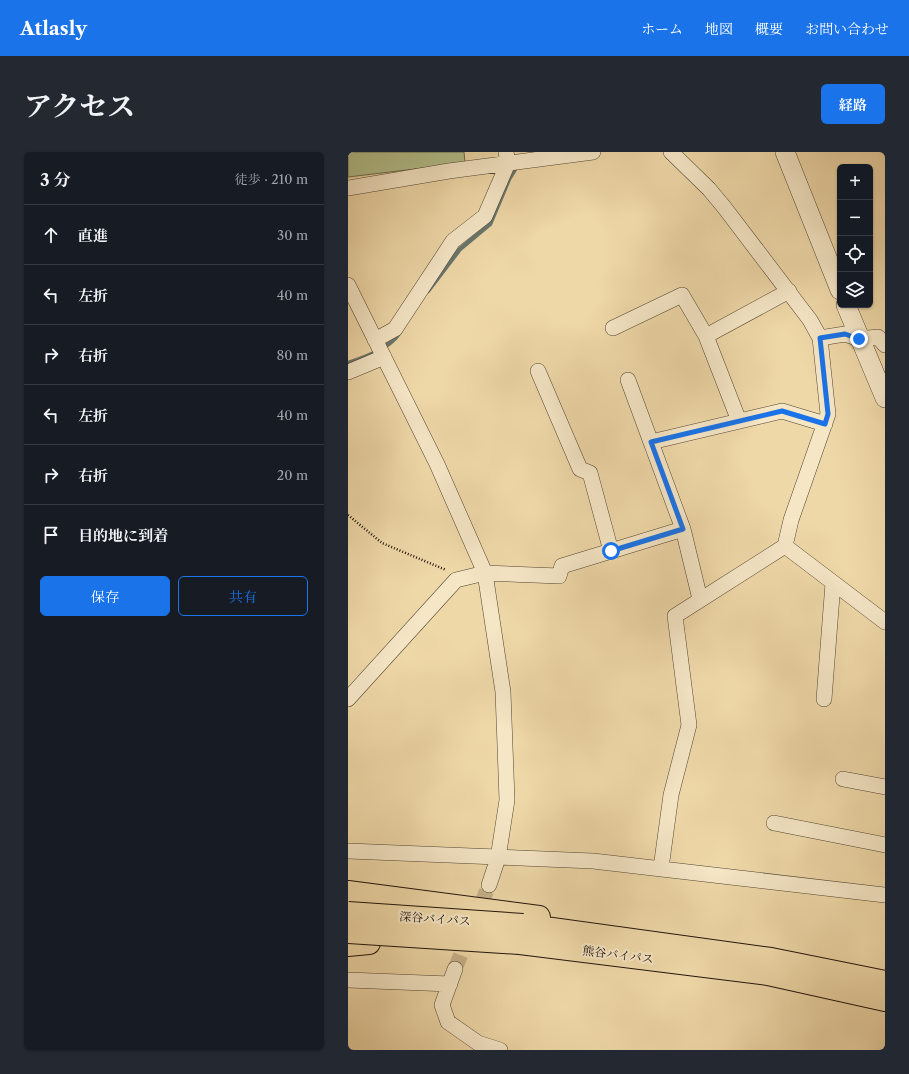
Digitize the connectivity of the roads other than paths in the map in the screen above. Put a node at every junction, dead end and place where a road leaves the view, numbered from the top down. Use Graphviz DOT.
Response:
graph roads {
  1 [pos="594,152"];
  2 [pos="671,152"];
  3 [pos="785,152"];
  4 [pos="507,158"];
  5 [pos="348,188"];
  6 [pos="837,282"];
  7 [pos="348,285"];
  8 [pos="788,290"];
  9 [pos="849,308"];
  10 [pos="613,328"];
  11 [pos="706,336"];
  12 [pos="820,338"];
  13 [pos="877,338"];
  14 [pos="375,340"];
  15 [pos="383,356"];
  16 [pos="538,371"];
  17 [pos="348,372"];
  18 [pos="628,380"];
  19 [pos="885,398"];
  20 [pos="739,421"];
  21 [pos="825,424"];
  22 [pos="651,442"];
  23 [pos="683,529"];
  24 [pos="785,546"];
  25 [pos="611,551"];
  26 [pos="485,573"];
  27 [pos="833,583"];
  28 [pos="700,599"];
  29 [pos="885,622"];
  30 [pos="348,699"];
  31 [pos="824,699"];
  32 [pos="843,779"];
  33 [pos="885,787"];
  34 [pos="774,823"];
  35 [pos="885,845"];
  36 [pos="348,851"];
  37 [pos="498,858"];
  38 [pos="661,868"];
  39 [pos="489,885"];
  40 [pos="348,892"];
  41 [pos="885,895"];
  42 [pos="348,913"];
  43 [pos="348,932"];
  44 [pos="522,934"];
  45 [pos="359,944"];
  46 [pos="690,947"];
  47 [pos="455,969"];
  48 [pos="348,980"];
  49 [pos="885,982"];
  50 [pos="450,984"];
  51 [pos="885,1000"];
  52 [pos="476,1046"];
  53 [pos="500,1050"];
  1 -- 4 [label="street"];
  2 -- 8 [label="street"];
  3 -- 6 [label="street"];
  4 -- 5 [label="street"];
  4 -- 14 [label="street"];
  7 -- 14 [label="street"];
  8 -- 11 [label="street"];
  8 -- 12 [label="street"];
  9 -- 13 [label="street"];
  10 -- 11 [label="street"];
  11 -- 20 [label="street"];
  12 -- 13 [label="street"];
  12 -- 21 [label="street"];
  13 -- 19 [label="street"];
  14 -- 15 [label="street"];
  15 -- 17 [label="street"];
  15 -- 26 [label="street"];
  16 -- 25 [label="street"];
  18 -- 22 [label="street"];
  20 -- 21 [label="street"];
  20 -- 22 [label="street"];
  21 -- 24 [label="street"];
  22 -- 23 [label="street"];
  23 -- 25 [label="street"];
  23 -- 28 [label="street"];
  24 -- 27 [label="street"];
  24 -- 28 [label="street"];
  25 -- 26 [label="street"];
  26 -- 30 [label="street"];
  26 -- 37 [label="street"];
  27 -- 29 [label="street"];
  27 -- 31 [label="street"];
  28 -- 38 [label="street"];
  32 -- 33 [label="street"];
  34 -- 35 [label="street"];
  36 -- 37 [label="street"];
  37 -- 38 [label="street"];
  37 -- 39 [label="street"];
  38 -- 41 [label="street"];
  40 -- 46 [label="highway"];
  42 -- 44 [label="highway, 深谷バイパス, bridge"];
  43 -- 44 [label="highway, 深谷バイパス, bridge"];
  44 -- 45 [label="highway, 熊谷バイパス, bridge"];
  44 -- 46 [label="highway, 熊谷バイパス"];
  44 -- 51 [label="highway, 熊谷バイパス"];
  46 -- 49 [label="highway, 熊谷バイパス"];
  47 -- 50 [label="street"];
  48 -- 50 [label="street"];
  50 -- 52 [label="street"];
  52 -- 53 [label="street"];
}
